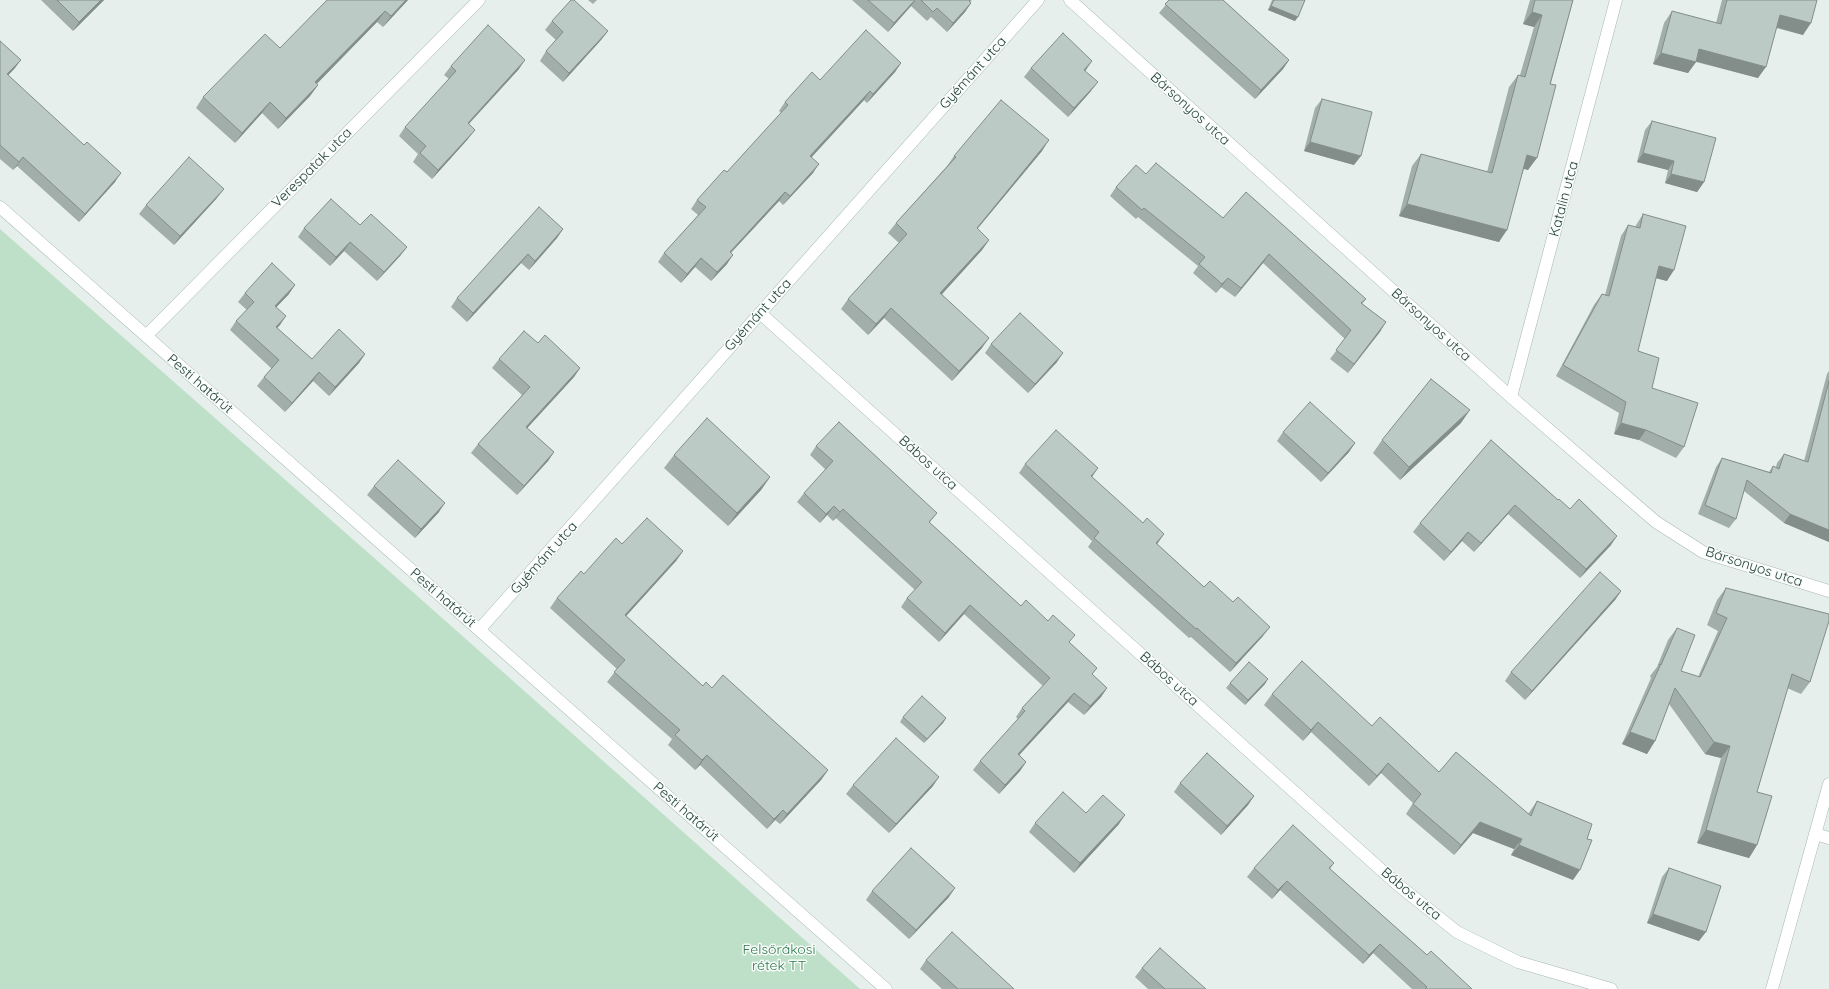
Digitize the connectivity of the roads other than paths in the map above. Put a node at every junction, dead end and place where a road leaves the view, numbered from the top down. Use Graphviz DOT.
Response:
graph roads {
  1 [pos="479,0"];
  2 [pos="1038,0"];
  3 [pos="1070,0"];
  4 [pos="1616,0"];
  5 [pos="0,207"];
  6 [pos="760,313"];
  7 [pos="146,336"];
  8 [pos="1511,397"];
  9 [pos="1829,591"];
  10 [pos="479,630"];
  11 [pos="1829,784"];
  12 [pos="1815,834"];
  13 [pos="1829,838"];
  14 [pos="886,989"];
  15 [pos="1611,989"];
  16 [pos="1772,989"];
  1 -- 7 [label="street, Verespatak utca"];
  2 -- 6 [label="street, Gyémánt utca"];
  3 -- 8 [label="street, Bársonyos utca"];
  4 -- 8 [label="street, Katalin utca"];
  5 -- 7 [label="street, Pesti határút"];
  6 -- 10 [label="street, Gyémánt utca"];
  6 -- 15 [label="street, Bábos utca"];
  7 -- 10 [label="street, Pesti határút"];
  8 -- 9 [label="street, Bársonyos utca"];
  10 -- 14 [label="street, Pesti határút"];
  11 -- 12 [label="street"];
  12 -- 13 [label="street"];
  12 -- 16 [label="street"];
}
